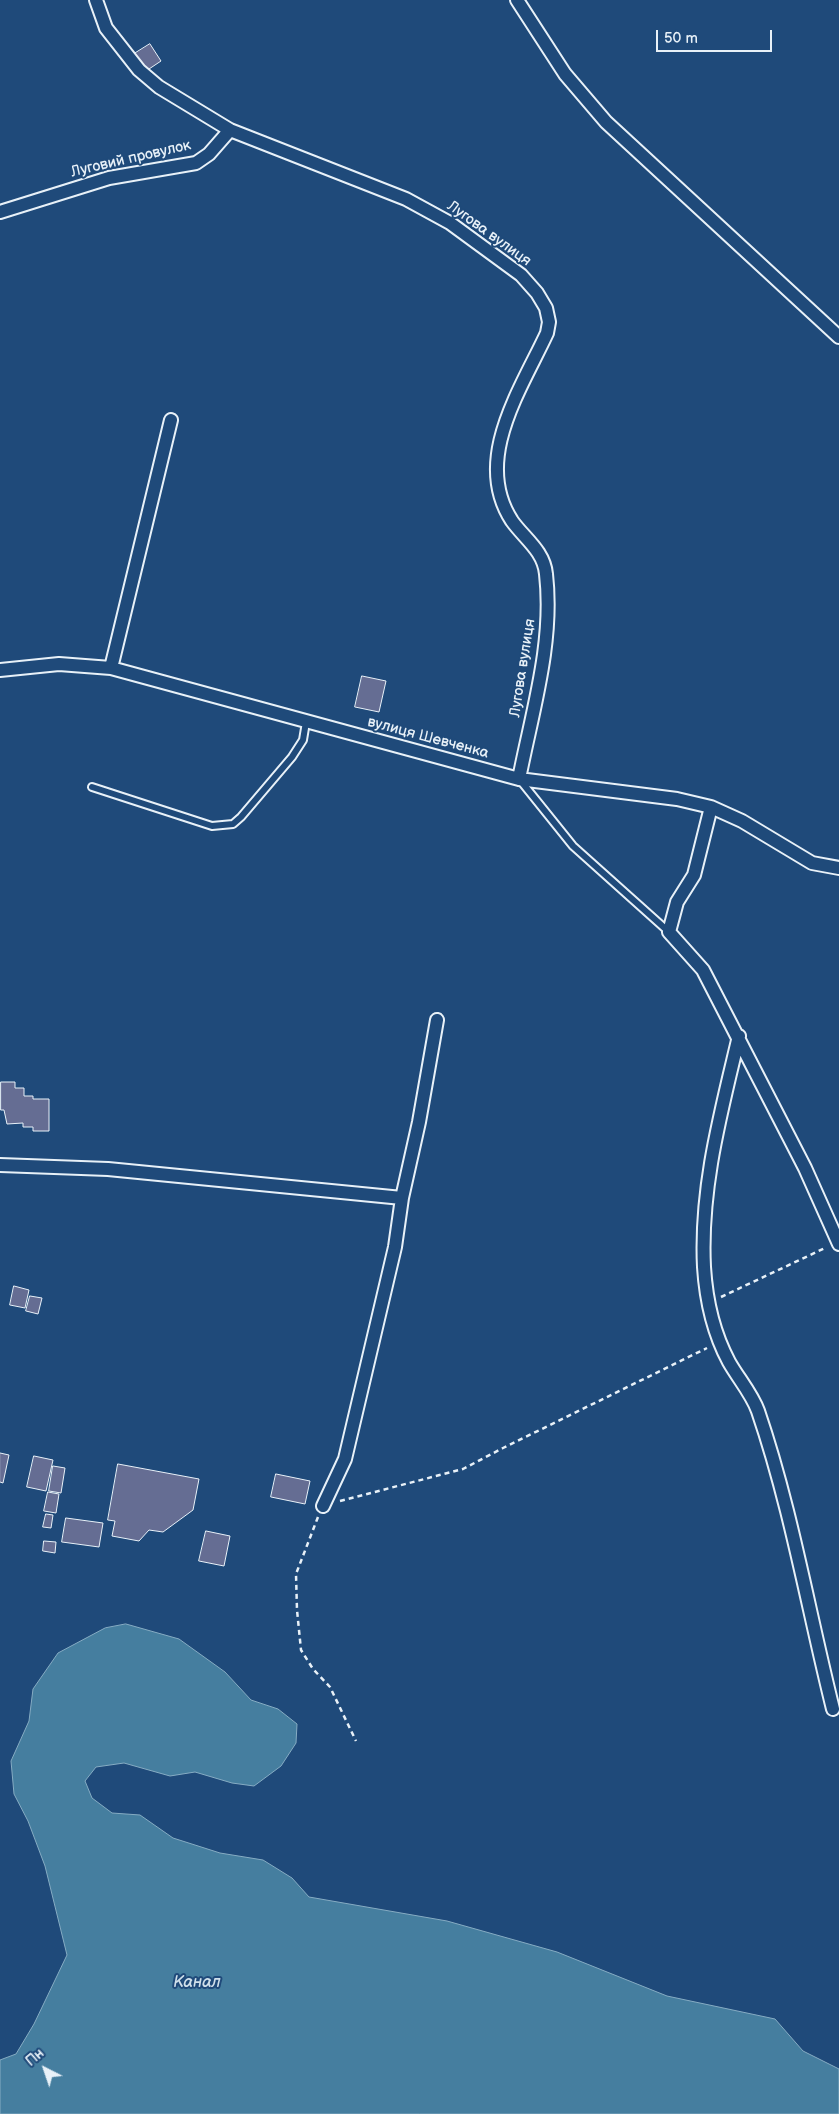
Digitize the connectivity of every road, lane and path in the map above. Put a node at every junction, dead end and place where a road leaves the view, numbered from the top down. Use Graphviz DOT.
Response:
graph roads {
  1 [pos="96,0"];
  2 [pos="517,0"];
  3 [pos="230,130"];
  4 [pos="0,212"];
  5 [pos="839,337"];
  6 [pos="172,420"];
  7 [pos="110,668"];
  8 [pos="0,670"];
  9 [pos="306,722"];
  10 [pos="519,779"];
  11 [pos="92,786"];
  12 [pos="711,807"];
  13 [pos="839,868"];
  14 [pos="669,932"];
  15 [pos="437,1020"];
  16 [pos="738,1036"];
  17 [pos="0,1165"];
  18 [pos="402,1198"];
  19 [pos="839,1243"];
  20 [pos="709,1303"];
  21 [pos="720,1342"];
  22 [pos="323,1506"];
  23 [pos="833,1708"];
  24 [pos="356,1742"];
  1 -- 3 [label="street, Лугова вулиця"];
  2 -- 5 [label="street"];
  3 -- 4 [label="street, Луговий провулок"];
  3 -- 10 [label="street, Лугова вулиця"];
  6 -- 7 [label="street"];
  7 -- 8 [label="street, вулиця Шевченка"];
  7 -- 9 [label="street, вулиця Шевченка"];
  9 -- 10 [label="street, вулиця Шевченка"];
  9 -- 11 [label="lane"];
  10 -- 12 [label="street, вулиця Шевченка"];
  10 -- 14 [label="lane"];
  12 -- 13 [label="street, вулиця Шевченка"];
  12 -- 14 [label="street"];
  14 -- 16 [label="street"];
  15 -- 18 [label="street"];
  16 -- 19 [label="street"];
  16 -- 20 [label="street"];
  17 -- 18 [label="street"];
  18 -- 22 [label="street"];
  19 -- 20 [label="path"];
  20 -- 21 [label="street"];
  21 -- 22 [label="path"];
  21 -- 23 [label="street"];
  22 -- 24 [label="path"];
}
